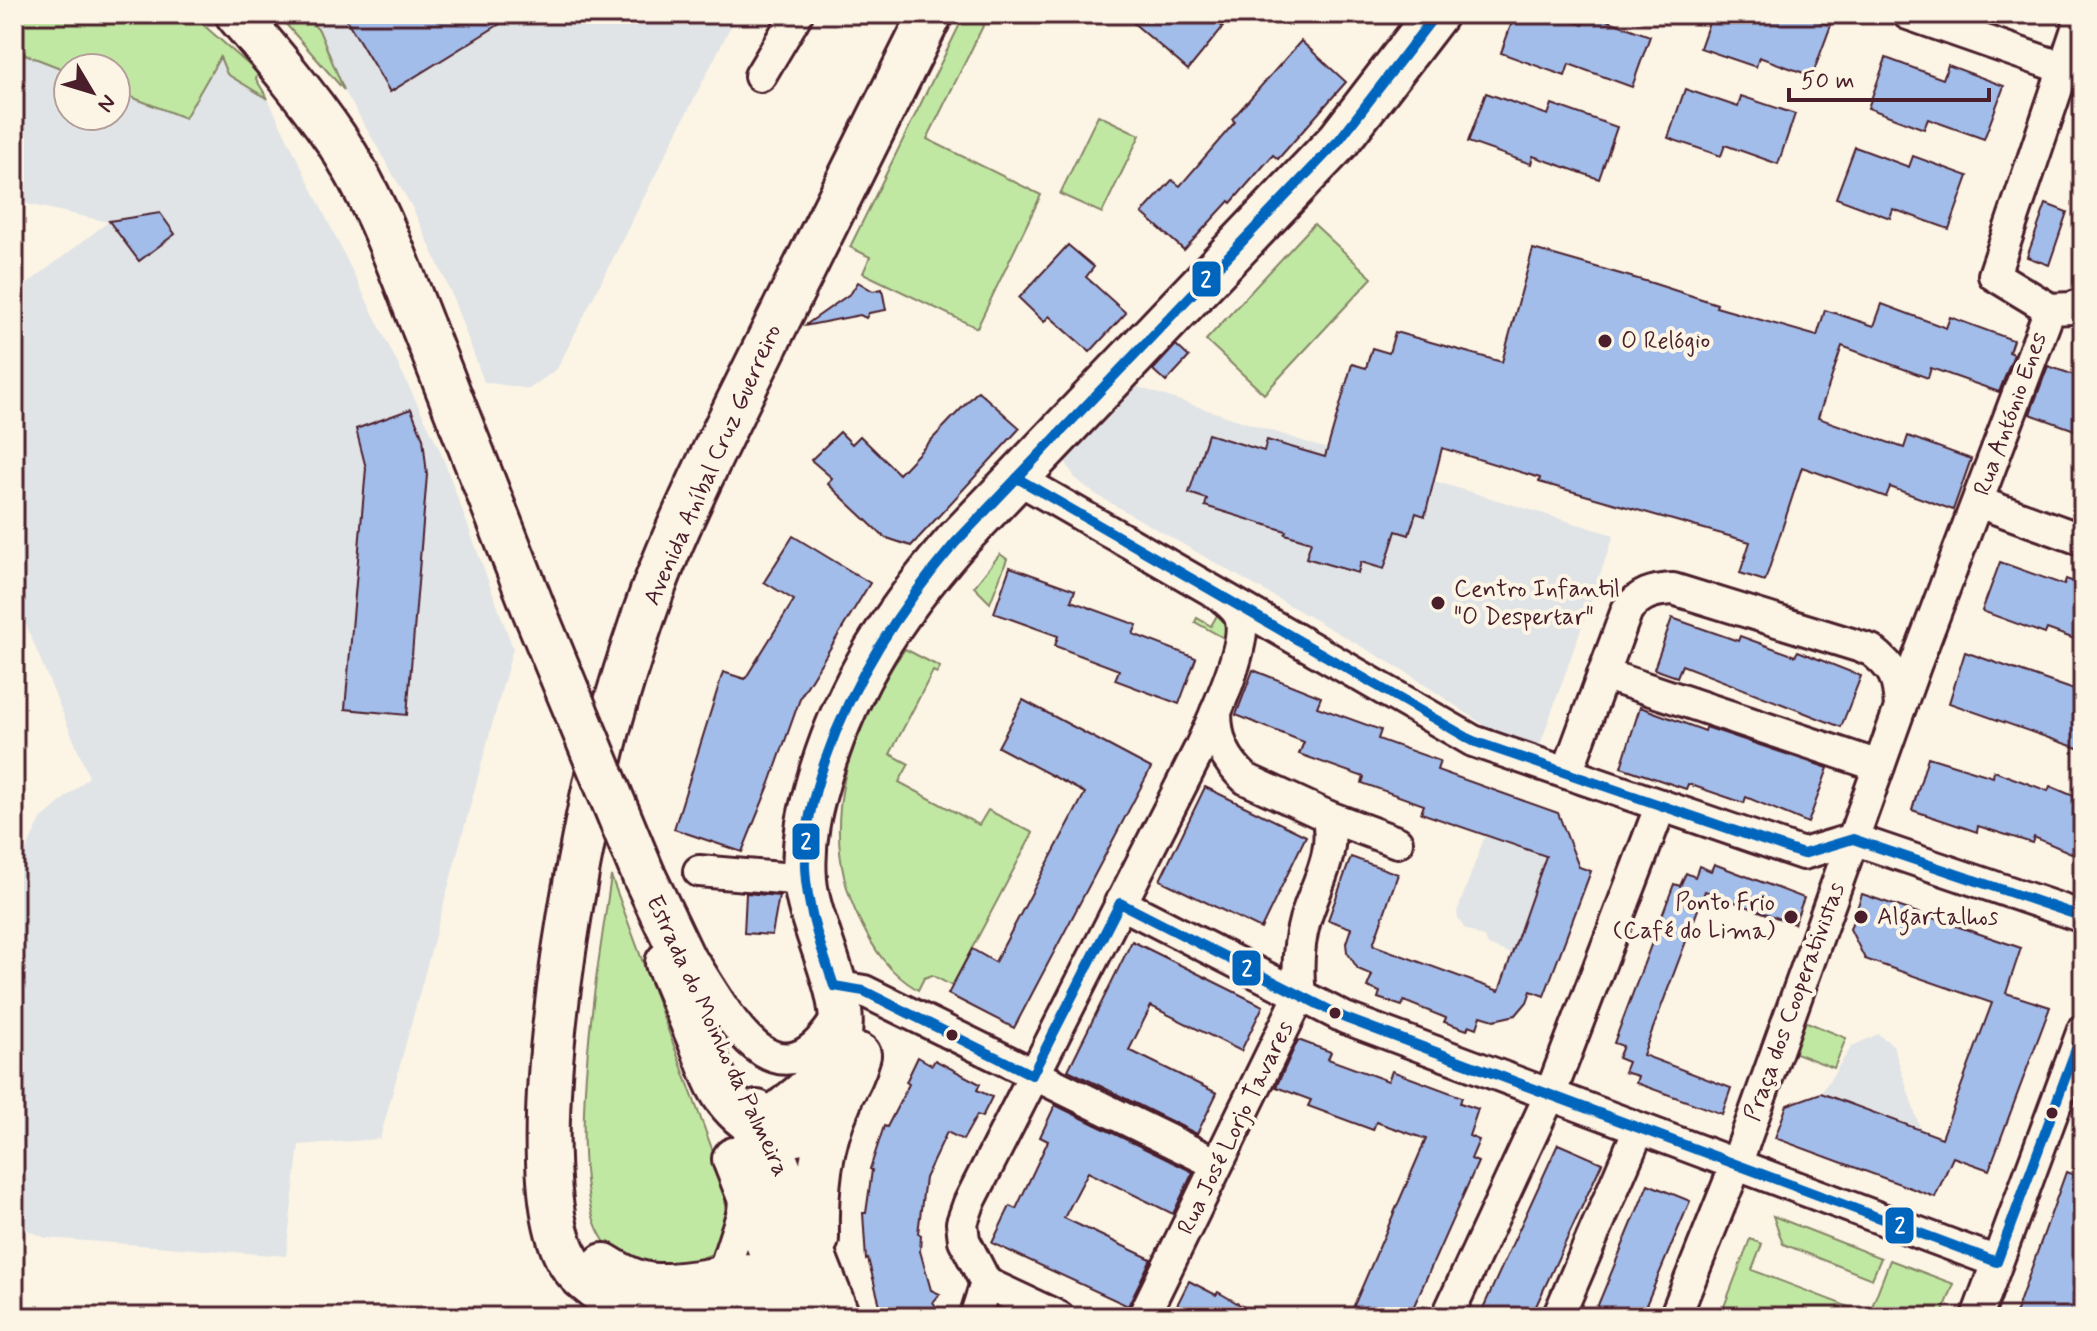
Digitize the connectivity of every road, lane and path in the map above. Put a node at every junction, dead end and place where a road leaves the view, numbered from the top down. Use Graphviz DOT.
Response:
graph roads {
  1 [pos="237,14"];
  2 [pos="797,14"];
  3 [pos="931,14"];
  4 [pos="1436,14"];
  5 [pos="1908,14"];
  6 [pos="2082,14"];
  7 [pos="2073,72"];
  8 [pos="760,76"];
  9 [pos="2072,312"];
  10 [pos="1017,478"];
  11 [pos="1978,502"];
  12 [pos="2083,540"];
  13 [pos="1222,596"];
  14 [pos="1930,630"];
  15 [pos="1292,638"];
  16 [pos="1238,650"];
  17 [pos="1871,650"];
  18 [pos="1603,674"];
  19 [pos="1900,710"];
  20 [pos="1216,712"];
  21 [pos="830,744"];
  22 [pos="1879,766"];
  23 [pos="1567,773"];
  24 [pos="1184,777"];
  25 [pos="1246,779"];
  26 [pos="1661,805"];
  27 [pos="1327,816"];
  28 [pos="1853,839"];
  29 [pos="1397,842"];
  30 [pos="699,871"];
  31 [pos="805,880"];
  32 [pos="652,892"];
  33 [pos="1120,903"];
  34 [pos="2083,917"];
  35 [pos="667,963"];
  36 [pos="559,989"];
  37 [pos="1300,995"];
  38 [pos="846,996"];
  39 [pos="2083,1030"];
  40 [pos="854,1070"];
  41 [pos="1032,1075"];
  42 [pos="1550,1095"];
  43 [pos="763,1128"];
  44 [pos="1639,1129"];
  45 [pos="1217,1164"];
  46 [pos="1736,1165"];
  47 [pos="745,1186"];
  48 [pos="817,1188"];
  49 [pos="805,1231"];
  50 [pos="1997,1262"];
  51 [pos="722,1277"];
  52 [pos="986,1283"];
  53 [pos="773,1307"];
  54 [pos="832,1312"];
  55 [pos="656,1316"];
  56 [pos="711,1317"];
  57 [pos="975,1317"];
  58 [pos="1059,1317"];
  59 [pos="1143,1317"];
  60 [pos="1447,1317"];
  61 [pos="1558,1317"];
  62 [pos="1675,1317"];
  63 [pos="1977,1317"];
  1 -- 32 [label="street, bridge"];
  2 -- 8 [label="street"];
  3 -- 36 [label="street, Avenida Aníbal Cruz Guerreiro"];
  4 -- 10 [label="street"];
  5 -- 7 [label="street"];
  6 -- 7 [label="street, Rua António Enes"];
  7 -- 9 [label="street, Rua António Enes"];
  9 -- 11 [label="street, Rua António Enes"];
  10 -- 13 [label="street"];
  10 -- 21 [label="street"];
  11 -- 12 [label="street"];
  11 -- 14 [label="street, Rua António Enes"];
  13 -- 15 [label="street"];
  13 -- 16 [label="street"];
  14 -- 17 [label="street"];
  14 -- 19 [label="street, Rua António Enes"];
  15 -- 16 [label="street"];
  15 -- 23 [label="street"];
  16 -- 20 [label="street"];
  17 -- 18 [label="street"];
  17 -- 19 [label="street"];
  18 -- 22 [label="street"];
  18 -- 23 [label="street"];
  19 -- 22 [label="street, Rua António Enes"];
  20 -- 24 [label="street"];
  20 -- 25 [label="street"];
  21 -- 31 [label="street"];
  21 -- 38 [label="street"];
  22 -- 28 [label="street, Rua António Enes"];
  23 -- 26 [label="street"];
  24 -- 25 [label="street"];
  24 -- 33 [label="street"];
  25 -- 27 [label="street"];
  26 -- 28 [label="street"];
  26 -- 42 [label="street"];
  27 -- 29 [label="street"];
  27 -- 37 [label="street, Rua José Lorjo Tavares"];
  28 -- 34 [label="street"];
  28 -- 46 [label="street, Praça dos Cooperativistas"];
  30 -- 31 [label="street"];
  31 -- 38 [label="street"];
  32 -- 35 [label="street, Estrada do Moinho da Palmeira"];
  32 -- 38 [label="street"];
  32 -- 43 [label="street, Estrada do Moinho da Palmeira"];
  33 -- 37 [label="street"];
  33 -- 41 [label="street"];
  35 -- 43 [label="street"];
  35 -- 47 [label="street, Estrada do Moinho da Palmeira"];
  36 -- 51 [label="street"];
  36 -- 55 [label="street"];
  37 -- 42 [label="street"];
  37 -- 45 [label="street, Rua José Lorjo Tavares"];
  38 -- 40 [label="street"];
  38 -- 41 [label="street"];
  38 -- 43 [label="street"];
  39 -- 50 [label="street"];
  40 -- 43 [label="street"];
  40 -- 48 [label="street"];
  41 -- 45 [label="street"];
  41 -- 52 [label="street"];
  42 -- 44 [label="street"];
  42 -- 60 [label="street"];
  43 -- 47 [label="street"];
  43 -- 49 [label="street, Estrada do Moinho da Palmeira"];
  44 -- 46 [label="street"];
  44 -- 61 [label="street"];
  45 -- 59 [label="street, Rua José Lorjo Tavares"];
  46 -- 50 [label="street"];
  46 -- 62 [label="street, Praça dos Cooperativistas"];
  47 -- 51 [label="street"];
  47 -- 53 [label="street, Estrada do Moinho da Palmeira"];
  48 -- 49 [label="street"];
  48 -- 54 [label="street"];
  49 -- 53 [label="street"];
  49 -- 54 [label="street, Estrada do Moinho da Palmeira"];
  50 -- 63 [label="street"];
  51 -- 53 [label="street"];
  51 -- 56 [label="street"];
  52 -- 57 [label="street"];
  52 -- 58 [label="street"];
  53 -- 54 [label="street"];
  53 -- 56 [label="street"];
  55 -- 56 [label="street"];
}
